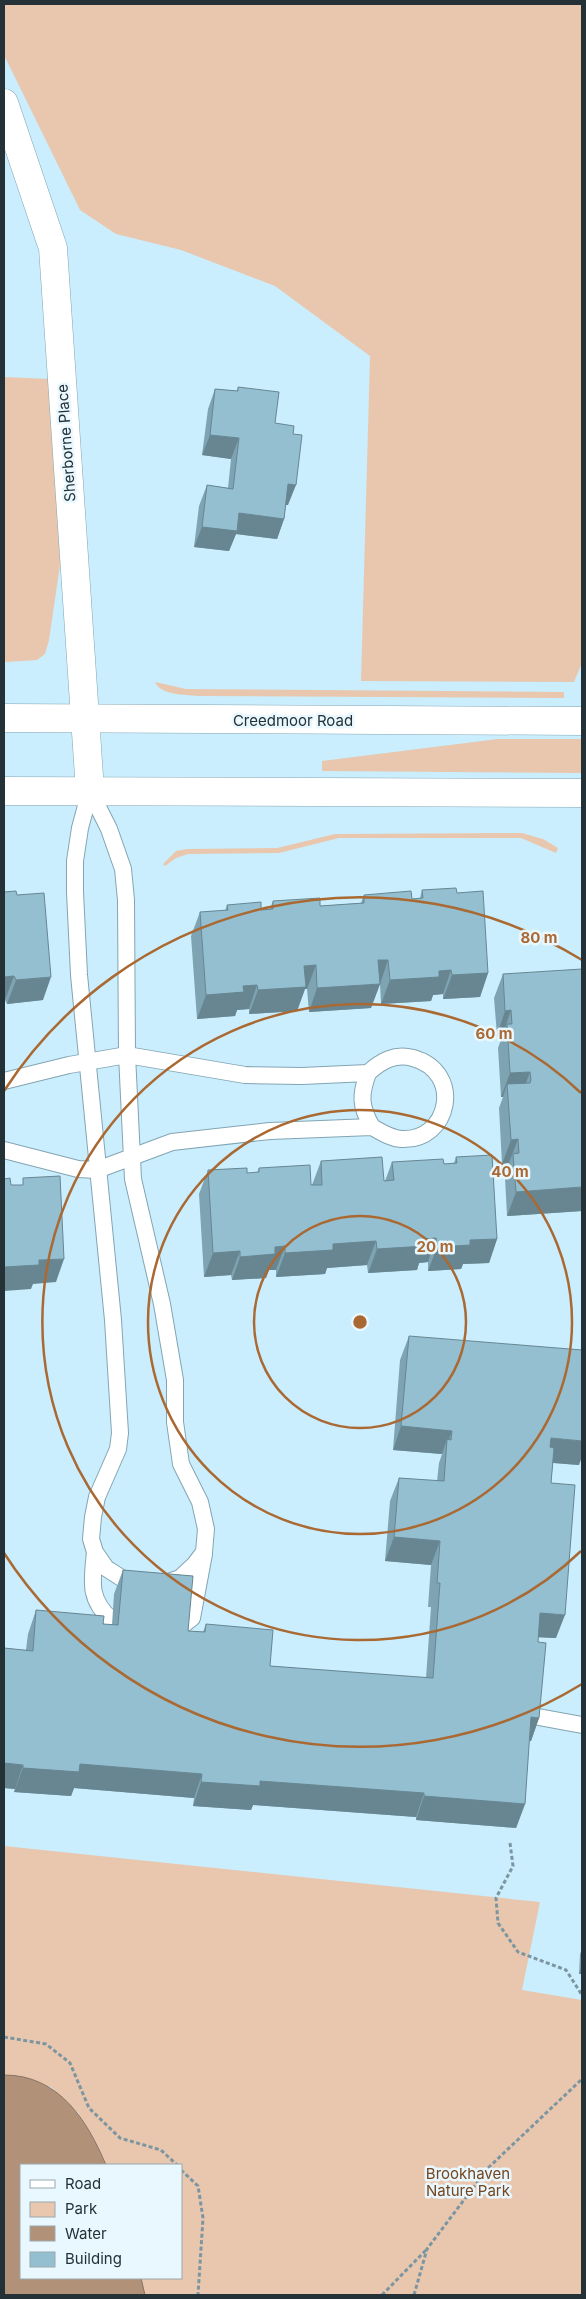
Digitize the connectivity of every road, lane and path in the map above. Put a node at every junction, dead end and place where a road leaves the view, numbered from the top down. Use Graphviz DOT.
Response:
graph roads {
  1 [pos="4,103"];
  2 [pos="4,718"];
  3 [pos="86,720"];
  4 [pos="582,721"];
  5 [pos="90,790"];
  6 [pos="4,791"];
  7 [pos="582,793"];
  8 [pos="127,1055"];
  9 [pos="88,1062"];
  10 [pos="368,1073"];
  11 [pos="4,1081"];
  12 [pos="372,1127"];
  13 [pos="4,1150"];
  14 [pos="132,1155"];
  15 [pos="97,1170"];
  16 [pos="95,1552"];
  17 [pos="204,1552"];
  18 [pos="112,1620"];
  19 [pos="182,1625"];
  20 [pos="533,1716"];
  21 [pos="582,1724"];
  22 [pos="510,1843"];
  23 [pos="582,1995"];
  24 [pos="4,2037"];
  25 [pos="582,2079"];
  26 [pos="176,2164"];
  27 [pos="182,2171"];
  28 [pos="427,2249"];
  29 [pos="198,2295"];
  30 [pos="382,2295"];
  31 [pos="414,2295"];
  1 -- 3 [label="main road, Sherborne Place"];
  2 -- 3 [label="main road, Creedmoor Road"];
  3 -- 4 [label="main road, Creedmoor Road"];
  3 -- 5 [label="main road, Sherborne Place"];
  5 -- 6 [label="main road"];
  5 -- 7 [label="main road"];
  5 -- 8 [label="lane"];
  5 -- 9 [label="lane"];
  8 -- 9 [label="lane"];
  8 -- 10 [label="lane"];
  8 -- 14 [label="lane"];
  9 -- 11 [label="lane"];
  9 -- 15 [label="lane"];
  10 -- 12 [label="lane"];
  10 -- 12 [label="lane"];
  12 -- 14 [label="lane"];
  13 -- 15 [label="lane"];
  14 -- 15 [label="lane"];
  14 -- 17 [label="lane"];
  15 -- 16 [label="lane"];
  16 -- 17 [label="lane"];
  16 -- 18 [label="lane"];
  17 -- 19 [label="lane"];
  20 -- 21 [label="lane"];
  22 -- 23 [label="path"];
  24 -- 26 [label="path"];
  25 -- 28 [label="path"];
  27 -- 29 [label="path"];
  28 -- 30 [label="path"];
  28 -- 31 [label="path"];
}
